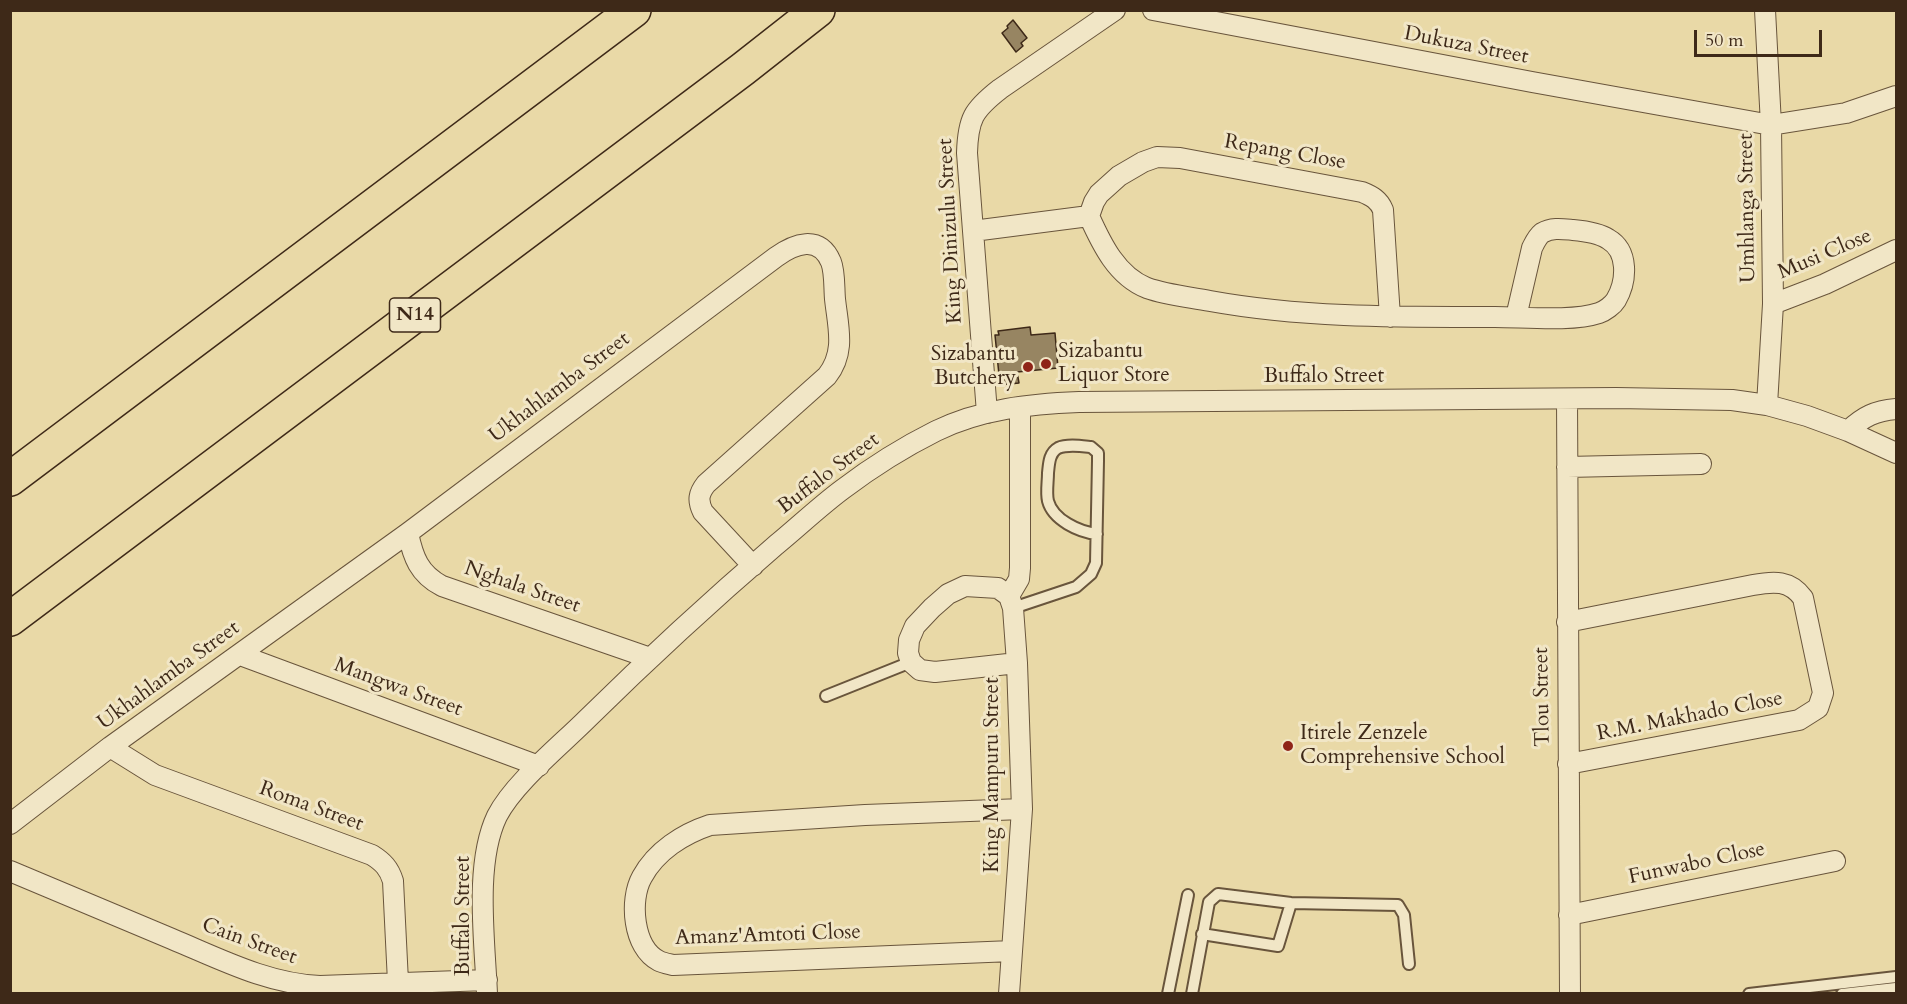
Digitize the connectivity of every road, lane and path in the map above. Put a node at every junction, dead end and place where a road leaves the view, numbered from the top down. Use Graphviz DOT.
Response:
graph roads {
  1 [pos="634,10"];
  2 [pos="818,10"];
  3 [pos="1114,10"];
  4 [pos="1153,10"];
  5 [pos="1765,10"];
  6 [pos="1896,96"];
  7 [pos="1771,125"];
  8 [pos="1089,216"];
  9 [pos="973,231"];
  10 [pos="1896,250"];
  11 [pos="1773,304"];
  12 [pos="1390,317"];
  13 [pos="1516,317"];
  14 [pos="1567,399"];
  15 [pos="1767,405"];
  16 [pos="1020,407"];
  17 [pos="1896,409"];
  18 [pos="987,413"];
  19 [pos="1848,431"];
  20 [pos="1896,453"];
  21 [pos="1701,464"];
  22 [pos="1567,467"];
  23 [pos="10,479"];
  24 [pos="408,532"];
  25 [pos="1096,534"];
  26 [pos="753,566"];
  27 [pos="1011,602"];
  28 [pos="10,619"];
  29 [pos="1567,622"];
  30 [pos="240,655"];
  31 [pos="650,658"];
  32 [pos="911,662"];
  33 [pos="1017,663"];
  34 [pos="826,696"];
  35 [pos="110,747"];
  36 [pos="1568,764"];
  37 [pos="539,766"];
  38 [pos="1022,809"];
  39 [pos="10,824"];
  40 [pos="1834,861"];
  41 [pos="10,871"];
  42 [pos="1188,895"];
  43 [pos="1291,903"];
  44 [pos="1569,915"];
  45 [pos="1203,934"];
  46 [pos="1012,951"];
  47 [pos="1409,964"];
  48 [pos="1896,977"];
  49 [pos="398,982"];
  50 [pos="487,987"];
  51 [pos="1896,988"];
  52 [pos="1009,993"];
  53 [pos="1168,993"];
  54 [pos="1192,993"];
  55 [pos="1570,993"];
  56 [pos="1749,993"];
  57 [pos="1842,993"];
  1 -- 23 [label="highway"];
  2 -- 28 [label="highway, N14"];
  3 -- 9 [label="street, King Dinizulu Street"];
  4 -- 7 [label="street, Dukuza Street"];
  5 -- 7 [label="street, Umhlanga Street"];
  6 -- 7 [label="street"];
  7 -- 11 [label="street, Umhlanga Street"];
  8 -- 9 [label="street"];
  8 -- 12 [label="street"];
  8 -- 12 [label="street, Repang Close"];
  9 -- 18 [label="street, King Dinizulu Street"];
  10 -- 11 [label="street, Musi Close"];
  11 -- 15 [label="street, Umhlanga Street"];
  12 -- 13 [label="street"];
  13 -- 13 [label="street"];
  14 -- 15 [label="street, Buffalo Street"];
  14 -- 16 [label="street, Buffalo Street"];
  14 -- 22 [label="street, Tlou Street"];
  15 -- 19 [label="street, Buffalo Street"];
  16 -- 18 [label="street, Buffalo Street"];
  16 -- 27 [label="street, King Mampuru Street"];
  17 -- 19 [label="street"];
  18 -- 26 [label="street, Buffalo Street"];
  19 -- 20 [label="street, Buffalo Street"];
  21 -- 22 [label="street"];
  22 -- 29 [label="street, Tlou Street"];
  24 -- 26 [label="street, Ukhahlamba Street"];
  24 -- 30 [label="street, Ukhahlamba Street"];
  24 -- 31 [label="street, Nghala Street"];
  25 -- 25 [label="lane"];
  25 -- 27 [label="lane"];
  26 -- 31 [label="street, Buffalo Street"];
  27 -- 32 [label="street"];
  27 -- 33 [label="street, King Mampuru Street"];
  29 -- 36 [label="street, Tlou Street"];
  29 -- 36 [label="street, R.M. Makhado Close"];
  30 -- 35 [label="street, Ukhahlamba Street"];
  30 -- 37 [label="street, Mangwa Street"];
  31 -- 37 [label="street, Buffalo Street"];
  32 -- 33 [label="street, King Mampuru Street"];
  32 -- 34 [label="lane"];
  33 -- 38 [label="street, King Mampuru Street"];
  35 -- 39 [label="street, Ukhahlamba Street"];
  35 -- 49 [label="street, Roma Street"];
  36 -- 44 [label="street, Tlou Street"];
  37 -- 50 [label="street, Buffalo Street"];
  38 -- 46 [label="street, King Mampuru Street"];
  38 -- 46 [label="street, Amanz'Amtoti Close"];
  40 -- 44 [label="street, Funwabo Close"];
  41 -- 49 [label="street, Cain Street"];
  42 -- 53 [label="lane"];
  43 -- 45 [label="lane"];
  43 -- 45 [label="lane"];
  43 -- 47 [label="lane"];
  44 -- 55 [label="street, Tlou Street"];
  45 -- 54 [label="lane"];
  46 -- 52 [label="street, King Mampuru Street"];
  48 -- 56 [label="lane"];
  49 -- 50 [label="street, Cain Street"];
  51 -- 57 [label="lane"];
}
